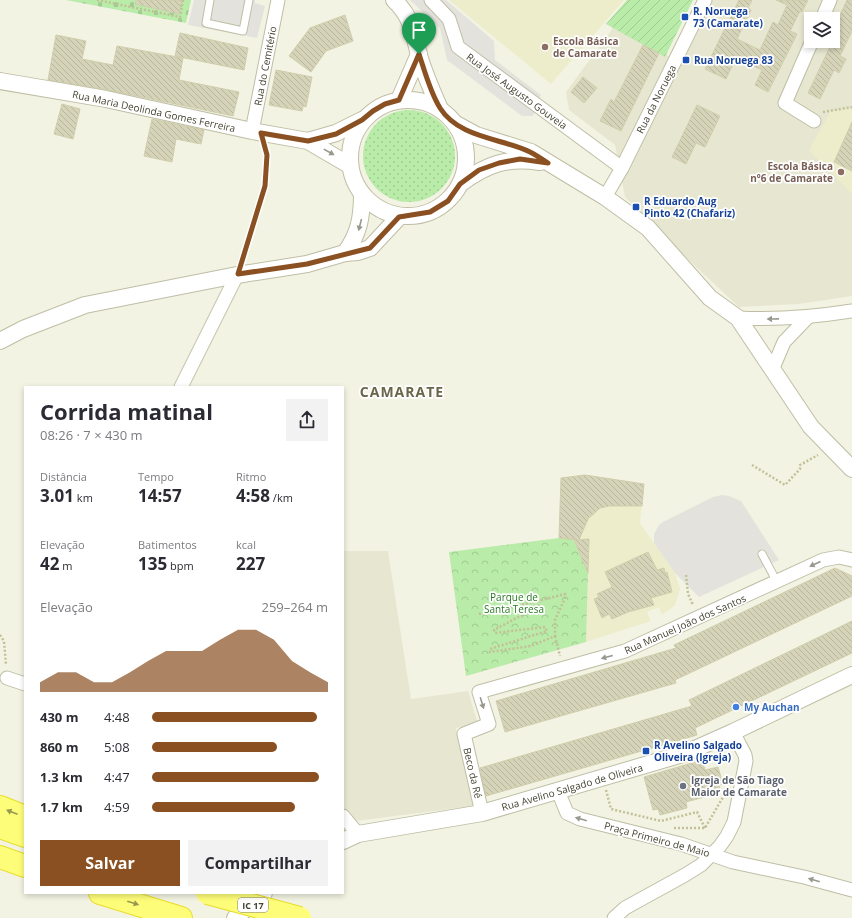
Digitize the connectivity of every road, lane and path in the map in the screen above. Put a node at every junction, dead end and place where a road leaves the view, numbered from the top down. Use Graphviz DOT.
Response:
graph roads {
  1 [pos="97,0"];
  2 [pos="183,0"];
  3 [pos="210,0"];
  4 [pos="249,0"];
  5 [pos="278,0"];
  6 [pos="394,0"];
  7 [pos="431,0"];
  8 [pos="705,0"];
  9 [pos="830,0"];
  10 [pos="112,2"];
  11 [pos="825,12"];
  12 [pos="809,48"];
  13 [pos="419,54"];
  14 [pos="0,81"];
  15 [pos="399,100"];
  16 [pos="852,107"];
  17 [pos="440,109"];
  18 [pos="362,120"];
  19 [pos="814,121"];
  20 [pos="456,124"];
  21 [pos="256,132"];
  22 [pos="308,141"];
  23 [pos="548,163"];
  24 [pos="349,165"];
  25 [pos="622,168"];
  26 [pos="460,184"];
  27 [pos="362,194"];
  28 [pos="605,197"];
  29 [pos="399,217"];
  30 [pos="345,253"];
  31 [pos="238,274"];
  32 [pos="852,311"];
  33 [pos="808,317"];
  34 [pos="738,318"];
  35 [pos="0,341"];
  36 [pos="773,368"];
  37 [pos="182,386"];
  38 [pos="815,456"];
  39 [pos="752,465"];
  40 [pos="852,469"];
  41 [pos="762,554"];
  42 [pos="852,560"];
  43 [pos="686,575"];
  44 [pos="777,582"];
  45 [pos="688,594"];
  46 [pos="538,601"];
  47 [pos="479,614"];
  48 [pos="0,635"];
  49 [pos="555,636"];
  50 [pos="564,668"];
  51 [pos="852,675"];
  52 [pos="19,679"];
  53 [pos="733,732"];
  54 [pos="464,734"];
  55 [pos="602,778"];
  56 [pos="558,791"];
  57 [pos="0,807"];
  58 [pos="482,813"];
  59 [pos="24,817"];
  60 [pos="344,817"];
  61 [pos="711,817"];
  62 [pos="0,827"];
  63 [pos="689,828"];
  64 [pos="705,828"];
  65 [pos="358,834"];
  66 [pos="24,836"];
  67 [pos="344,841"];
  68 [pos="713,855"];
  69 [pos="0,857"];
  70 [pos="24,866"];
  71 [pos="0,867"];
  72 [pos="24,873"];
  73 [pos="852,890"];
  74 [pos="103,894"];
  75 [pos="211,894"];
  76 [pos="263,894"];
  77 [pos="173,916"];
  78 [pos="236,918"];
  79 [pos="300,918"];
  80 [pos="614,918"];
  1 -- 10 [label="path"];
  2 -- 10 [label="path"];
  3 -- 4 [label="lane"];
  5 -- 21 [label="street, Rua do Cemitério"];
  6 -- 13 [label="street"];
  7 -- 25 [label="street, Rua José Augusto Gouveia"];
  8 -- 25 [label="street, Rua da Noruega"];
  9 -- 11 [label="street"];
  12 -- 19 [label="street"];
  13 -- 15 [label="street"];
  13 -- 17 [label="street"];
  14 -- 21 [label="street, Rua Maria Deolinda Gomes Ferreira"];
  15 -- 17 [label="street"];
  15 -- 18 [label="street"];
  16 -- 19 [label="path"];
  17 -- 20 [label="street"];
  18 -- 22 [label="street, Rua Maria Deolinda Gomes Ferreira"];
  18 -- 24 [label="street"];
  20 -- 23 [label="street"];
  20 -- 26 [label="street"];
  21 -- 22 [label="street, Rua Maria Deolinda Gomes Ferreira"];
  21 -- 31 [label="path"];
  22 -- 24 [label="street, Rua Maria Deolinda Gomes Ferreira, one-way"];
  23 -- 26 [label="street"];
  23 -- 28 [label="street"];
  24 -- 27 [label="street"];
  25 -- 28 [label="street, Rua da Noruega"];
  26 -- 29 [label="street"];
  27 -- 29 [label="street"];
  27 -- 30 [label="street, one-way"];
  28 -- 34 [label="street"];
  29 -- 30 [label="street"];
  30 -- 31 [label="street"];
  31 -- 35 [label="street"];
  31 -- 37 [label="street"];
  32 -- 33 [label="street"];
  33 -- 34 [label="street, one-way"];
  33 -- 36 [label="street"];
  34 -- 36 [label="street"];
  36 -- 40 [label="street"];
  38 -- 39 [label="path"];
  41 -- 44 [label="lane"];
  42 -- 44 [label="street, Rua Manuel João dos Santos, one-way"];
  43 -- 45 [label="path"];
  44 -- 50 [label="street, Rua Manuel João dos Santos, one-way"];
  46 -- 47 [label="path"];
  46 -- 49 [label="path"];
  46 -- 49 [label="path"];
  48 -- 52 [label="path"];
  49 -- 50 [label="path"];
  50 -- 54 [label="street, Rua Manuel João dos Santos, one-way"];
  51 -- 53 [label="street, Rua Avelino Salgado de Oliveira"];
  53 -- 55 [label="street, Rua Avelino Salgado de Oliveira"];
  53 -- 68 [label="street, Praça Primeiro de Maio"];
  54 -- 58 [label="street, Beco da Ré"];
  55 -- 56 [label="street, Rua Avelino Salgado de Oliveira"];
  55 -- 64 [label="path"];
  56 -- 58 [label="street, Rua Avelino Salgado de Oliveira"];
  68 -- 56 [label="street, Praça Primeiro de Maio, one-way"];
  59 -- 57 [label="highway, one-way"];
  58 -- 65 [label="street, Rua Avelino Salgado de Oliveira"];
  60 -- 65 [label="street"];
  61 -- 64 [label="path"];
  62 -- 66 [label="highway"];
  63 -- 64 [label="path"];
  65 -- 67 [label="street, Rua Avelino Salgado de Oliveira"];
  73 -- 68 [label="street, one-way"];
  68 -- 80 [label="street"];
  69 -- 70 [label="highway"];
  71 -- 72 [label="highway"];
  74 -- 77 [label="highway, one-way"];
  75 -- 79 [label="highway, IC 17, bridge"];
  76 -- 78 [label="street"];
}
